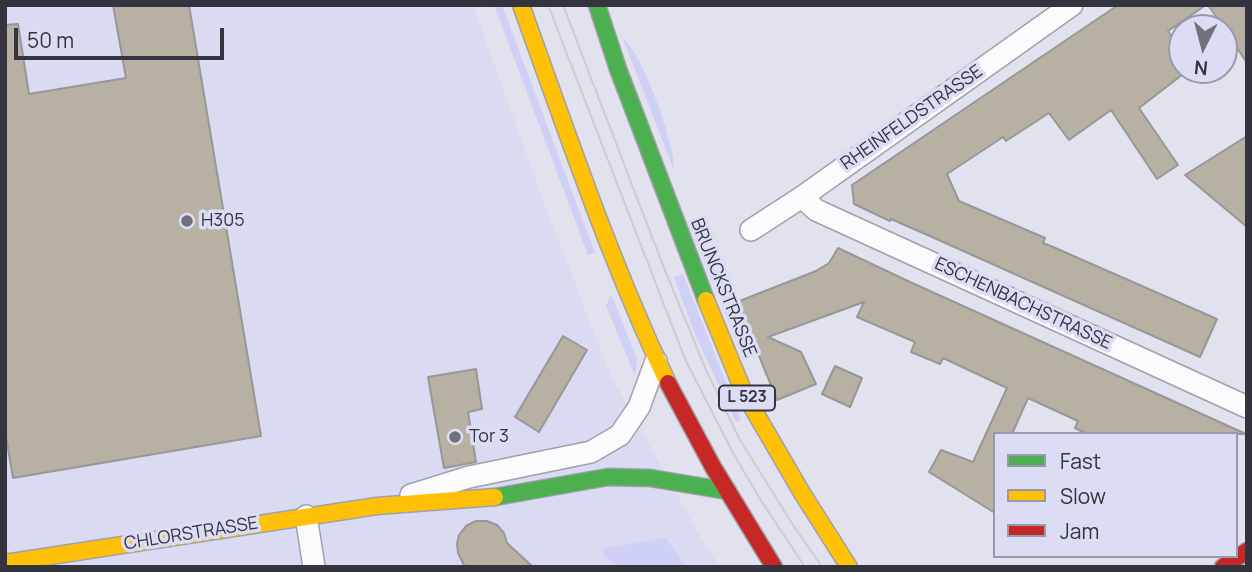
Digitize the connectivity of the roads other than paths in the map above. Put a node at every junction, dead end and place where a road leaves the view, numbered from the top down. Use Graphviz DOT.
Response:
graph roads {
  1 [pos="521,5"];
  2 [pos="597,5"];
  3 [pos="1072,5"];
  4 [pos="802,197"];
  5 [pos="751,230"];
  6 [pos="656,361"];
  7 [pos="1247,407"];
  8 [pos="728,491"];
  9 [pos="377,506"];
  10 [pos="306,516"];
  11 [pos="5,563"];
  12 [pos="314,567"];
  13 [pos="774,567"];
  14 [pos="849,567"];
  1 -- 6 [label="main road"];
  2 -- 14 [label="main road, BRUNCKSTRASSE / L 523"];
  3 -- 4 [label="street, RHEINFELDSTRASSE"];
  4 -- 5 [label="street, RHEINFELDSTRASSE"];
  4 -- 7 [label="street, ESCHENBACHSTRASSE"];
  6 -- 8 [label="main road"];
  6 -- 9 [label="street, CHLORSTRASSE"];
  8 -- 9 [label="main road, CHLORSTRASSE"];
  8 -- 13 [label="main road"];
  9 -- 10 [label="main road, CHLORSTRASSE"];
  10 -- 11 [label="main road, CHLORSTRASSE"];
  10 -- 12 [label="street"];
}
